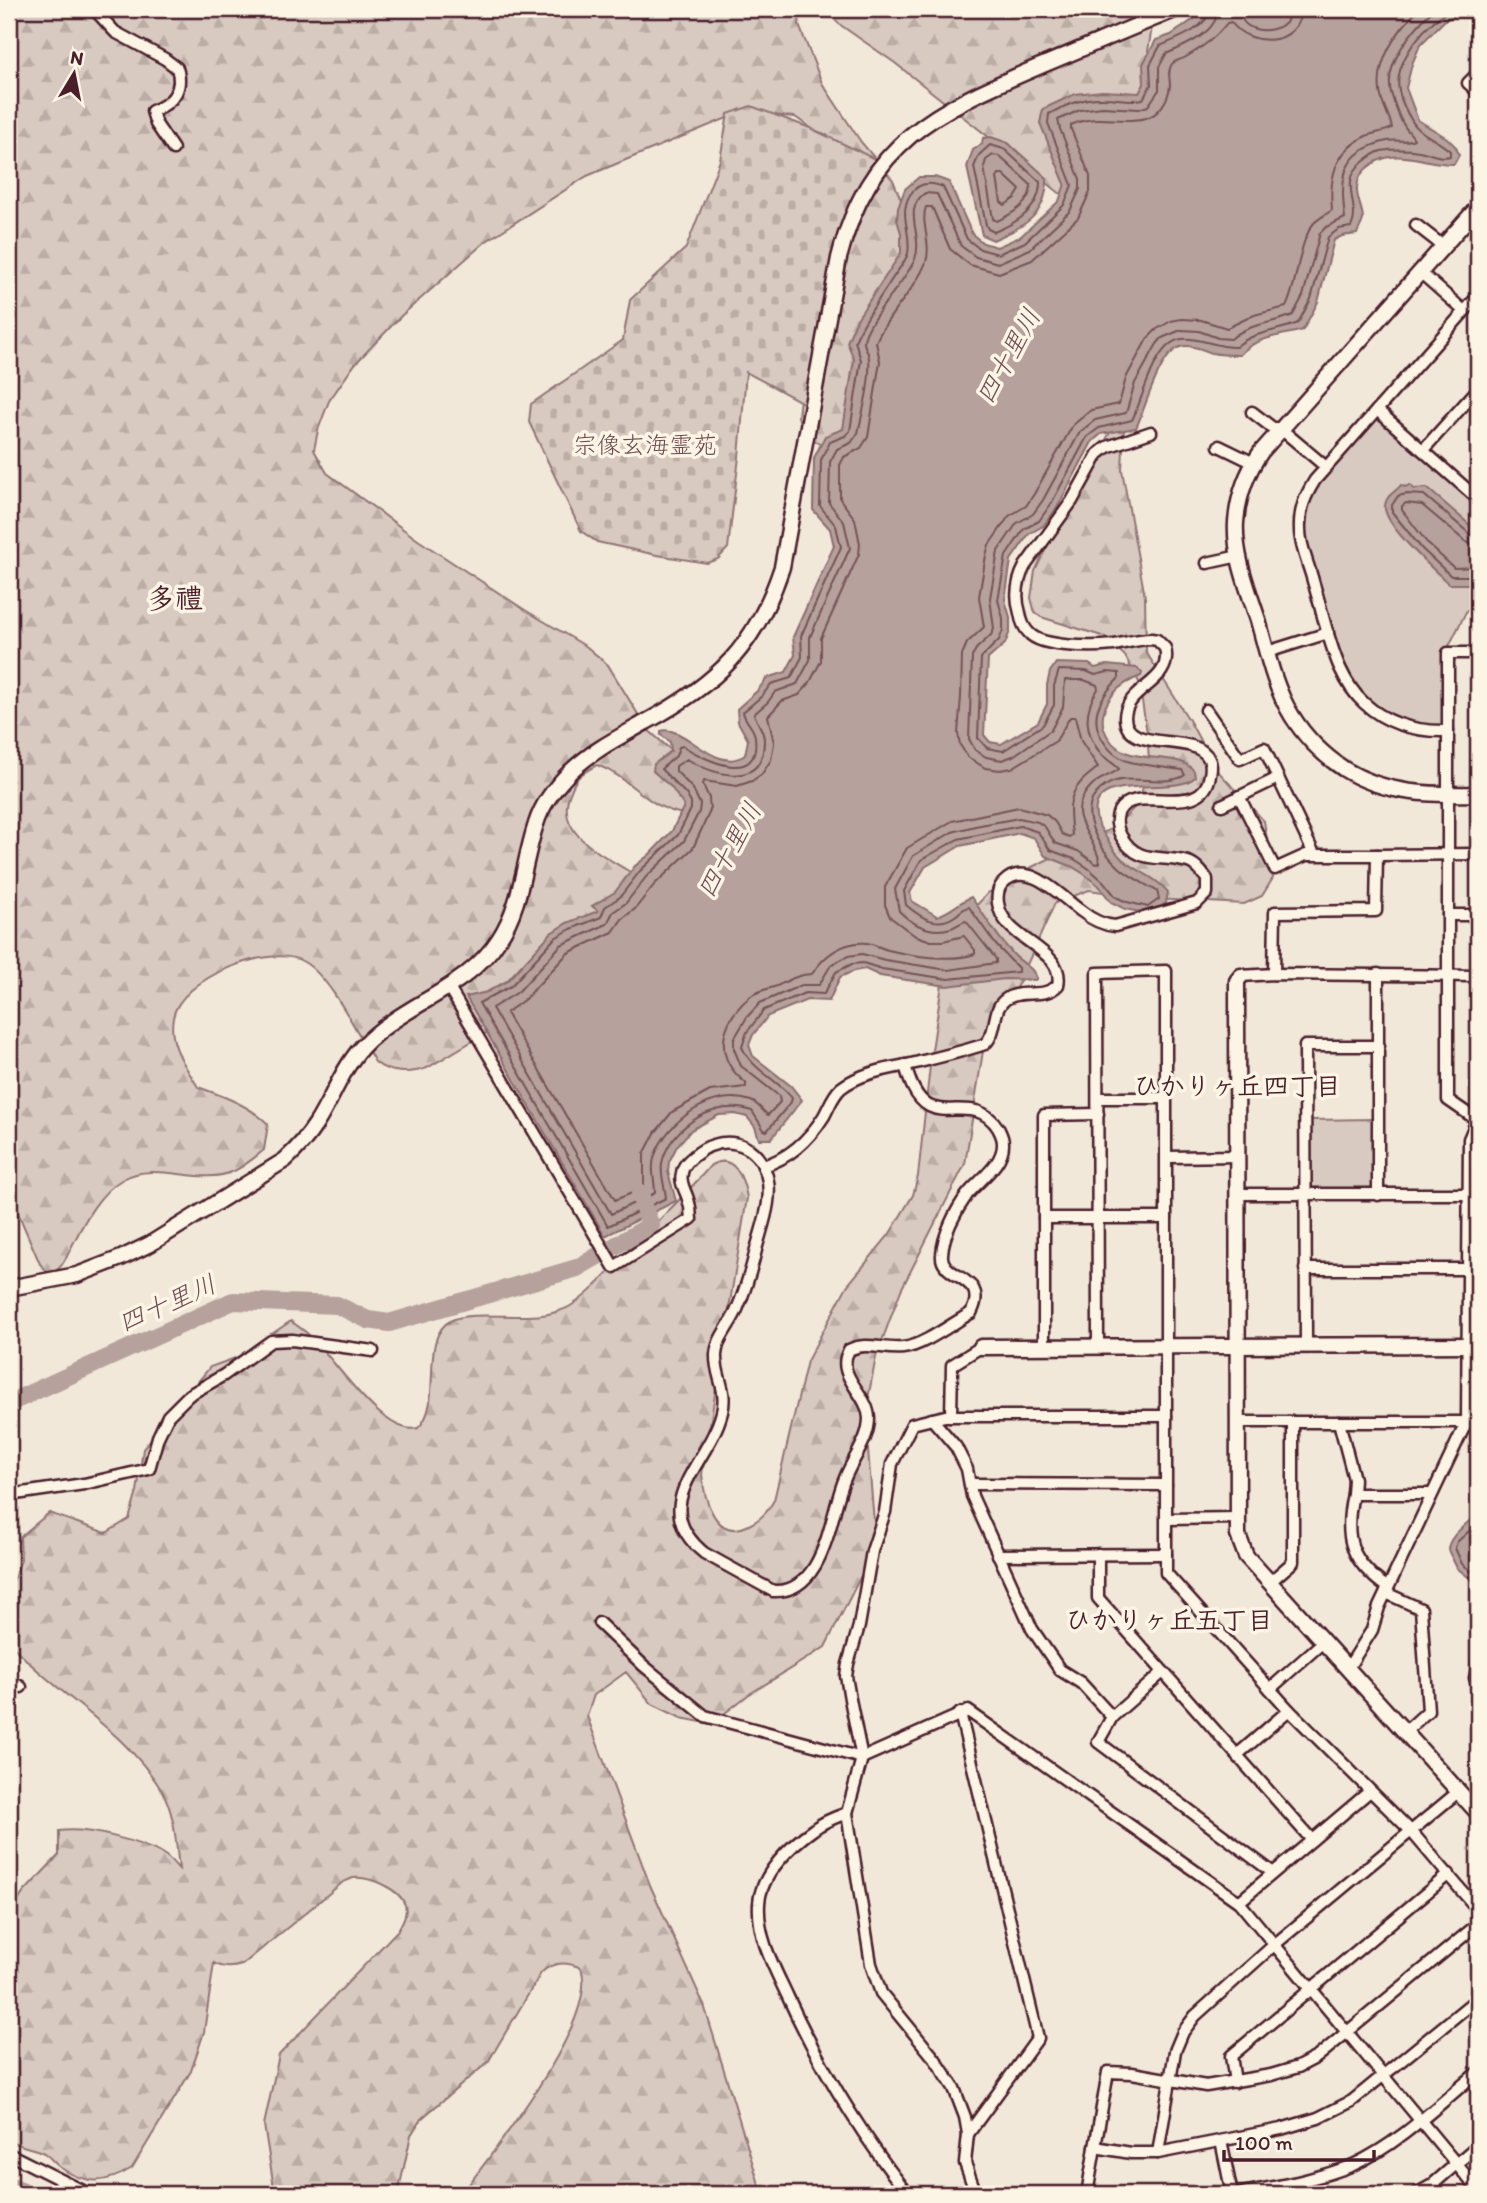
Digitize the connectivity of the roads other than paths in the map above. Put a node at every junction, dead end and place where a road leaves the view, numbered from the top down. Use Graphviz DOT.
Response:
graph roads {
  1 [pos="94,9"];
  2 [pos="1177,9"];
  3 [pos="1478,73"];
  4 [pos="1478,92"];
  5 [pos="173,149"];
  6 [pos="1478,207"];
  7 [pos="1416,225"];
  8 [pos="1443,246"];
  9 [pos="1420,272"];
  10 [pos="1478,296"];
  11 [pos="1464,311"];
  12 [pos="1478,389"];
  13 [pos="1377,410"];
  14 [pos="1252,412"];
  15 [pos="1279,430"];
  16 [pos="1151,432"];
  17 [pos="1219,446"];
  18 [pos="1423,450"];
  19 [pos="1254,463"];
  20 [pos="1326,467"];
  21 [pos="1478,481"];
  22 [pos="1469,491"];
  23 [pos="1478,499"];
  24 [pos="1239,556"];
  25 [pos="1207,563"];
  26 [pos="1328,633"];
  27 [pos="1267,652"];
  28 [pos="1478,653"];
  29 [pos="1206,710"];
  30 [pos="1448,731"];
  31 [pos="1278,778"];
  32 [pos="1448,794"];
  33 [pos="1478,794"];
  34 [pos="1239,796"];
  35 [pos="1222,805"];
  36 [pos="1448,853"];
  37 [pos="1314,854"];
  38 [pos="1478,854"];
  39 [pos="1377,855"];
  40 [pos="1448,915"];
  41 [pos="1478,915"];
  42 [pos="1274,974"];
  43 [pos="1378,974"];
  44 [pos="1448,975"];
  45 [pos="1241,976"];
  46 [pos="1478,976"];
  47 [pos="449,988"];
  48 [pos="1379,1046"];
  49 [pos="905,1065"];
  50 [pos="1098,1098"];
  51 [pos="1166,1098"];
  52 [pos="1098,1114"];
  53 [pos="1478,1119"];
  54 [pos="1238,1156"];
  55 [pos="1167,1157"];
  56 [pos="763,1166"];
  57 [pos="1238,1194"];
  58 [pos="1305,1194"];
  59 [pos="1473,1194"];
  60 [pos="1378,1195"];
  61 [pos="1044,1217"];
  62 [pos="1097,1218"];
  63 [pos="1166,1218"];
  64 [pos="1305,1269"];
  65 [pos="1473,1269"];
  66 [pos="9,1288"];
  67 [pos="1166,1345"];
  68 [pos="1306,1345"];
  69 [pos="1473,1345"];
  70 [pos="1098,1346"];
  71 [pos="1236,1346"];
  72 [pos="981,1347"];
  73 [pos="1044,1347"];
  74 [pos="373,1351"];
  75 [pos="951,1416"];
  76 [pos="1166,1416"];
  77 [pos="932,1419"];
  78 [pos="1237,1422"];
  79 [pos="1293,1422"];
  80 [pos="1339,1422"];
  81 [pos="1467,1422"];
  82 [pos="1478,1422"];
  83 [pos="970,1485"];
  84 [pos="1166,1485"];
  85 [pos="1353,1494"];
  86 [pos="1430,1494"];
  87 [pos="9,1495"];
  88 [pos="1167,1518"];
  89 [pos="1238,1518"];
  90 [pos="1098,1554"];
  91 [pos="1166,1554"];
  92 [pos="998,1555"];
  93 [pos="1270,1583"];
  94 [pos="1387,1590"];
  95 [pos="599,1623"];
  96 [pos="1323,1642"];
  97 [pos="1478,1663"];
  98 [pos="1349,1668"];
  99 [pos="1164,1672"];
  100 [pos="9,1680"];
  101 [pos="21,1687"];
  102 [pos="1478,1687"];
  103 [pos="1270,1689"];
  104 [pos="1289,1710"];
  105 [pos="960,1713"];
  106 [pos="1112,1717"];
  107 [pos="1406,1731"];
  108 [pos="1237,1755"];
  109 [pos="862,1758"];
  110 [pos="1370,1791"];
  111 [pos="1458,1792"];
  112 [pos="1477,1809"];
  113 [pos="847,1812"];
  114 [pos="1411,1831"];
  115 [pos="1312,1840"];
  116 [pos="1272,1872"];
  117 [pos="1449,1874"];
  118 [pos="1239,1902"];
  119 [pos="1478,1910"];
  120 [pos="1478,1923"];
  121 [pos="1274,1945"];
  122 [pos="1310,1989"];
  123 [pos="1478,1998"];
  124 [pos="1348,2032"];
  125 [pos="1478,2072"];
  126 [pos="1384,2076"];
  127 [pos="1169,2080"];
  128 [pos="1235,2082"];
  129 [pos="1420,2120"];
  130 [pos="968,2133"];
  131 [pos="1221,2141"];
  132 [pos="1478,2145"];
  133 [pos="1095,2147"];
  134 [pos="1158,2153"];
  135 [pos="9,2154"];
  136 [pos="1457,2163"];
  137 [pos="1478,2190"];
  138 [pos="89,2194"];
  139 [pos="908,2194"];
  140 [pos="976,2194"];
  141 [pos="1087,2194"];
  142 [pos="1232,2194"];
  143 [pos="1238,2194"];
  144 [pos="1416,2194"];
  1 -- 5 [label="street"];
  2 -- 47 [label="street"];
  3 -- 4 [label="street"];
  6 -- 8 [label="street"];
  7 -- 8 [label="street"];
  8 -- 9 [label="street"];
  9 -- 11 [label="street"];
  9 -- 15 [label="street"];
  10 -- 11 [label="street"];
  11 -- 13 [label="street"];
  12 -- 18 [label="street"];
  13 -- 18 [label="street"];
  13 -- 20 [label="street"];
  14 -- 15 [label="street"];
  15 -- 19 [label="street"];
  15 -- 20 [label="street"];
  16 -- 49 [label="street"];
  17 -- 19 [label="street"];
  18 -- 22 [label="street"];
  19 -- 24 [label="street"];
  20 -- 26 [label="street"];
  21 -- 22 [label="street"];
  22 -- 23 [label="street"];
  24 -- 25 [label="street"];
  24 -- 27 [label="street"];
  26 -- 27 [label="street"];
  26 -- 30 [label="street"];
  27 -- 32 [label="street"];
  28 -- 30 [label="street"];
  29 -- 31 [label="street"];
  30 -- 32 [label="street"];
  31 -- 34 [label="street"];
  31 -- 37 [label="street"];
  32 -- 33 [label="street"];
  32 -- 36 [label="street"];
  34 -- 35 [label="street"];
  34 -- 37 [label="street"];
  36 -- 38 [label="street"];
  36 -- 39 [label="street"];
  36 -- 40 [label="street"];
  37 -- 39 [label="street"];
  39 -- 42 [label="street"];
  40 -- 41 [label="street"];
  40 -- 44 [label="street"];
  42 -- 43 [label="street"];
  42 -- 45 [label="street"];
  43 -- 44 [label="street"];
  43 -- 48 [label="street"];
  44 -- 46 [label="street"];
  44 -- 53 [label="street"];
  45 -- 54 [label="street"];
  47 -- 56 [label="street"];
  47 -- 66 [label="street"];
  48 -- 58 [label="street"];
  48 -- 60 [label="street"];
  49 -- 56 [label="street"];
  49 -- 56 [label="street"];
  50 -- 51 [label="street"];
  50 -- 51 [label="street"];
  50 -- 52 [label="street"];
  51 -- 55 [label="street"];
  52 -- 61 [label="street"];
  52 -- 62 [label="street"];
  53 -- 59 [label="street"];
  54 -- 55 [label="street"];
  54 -- 57 [label="street"];
  55 -- 63 [label="street"];
  57 -- 58 [label="street"];
  57 -- 71 [label="street"];
  58 -- 60 [label="street"];
  58 -- 64 [label="street"];
  59 -- 60 [label="street"];
  59 -- 65 [label="street"];
  61 -- 62 [label="street"];
  61 -- 73 [label="street"];
  62 -- 63 [label="street"];
  62 -- 70 [label="street"];
  63 -- 67 [label="street"];
  64 -- 65 [label="street"];
  64 -- 68 [label="street"];
  65 -- 69 [label="street"];
  67 -- 70 [label="street"];
  67 -- 71 [label="street"];
  67 -- 76 [label="street"];
  68 -- 69 [label="street"];
  68 -- 71 [label="street"];
  69 -- 81 [label="street"];
  70 -- 73 [label="street"];
  71 -- 78 [label="street"];
  72 -- 73 [label="street"];
  72 -- 75 [label="street"];
  74 -- 87 [label="street"];
  75 -- 76 [label="street"];
  75 -- 77 [label="street"];
  76 -- 84 [label="street"];
  77 -- 83 [label="street"];
  77 -- 109 [label="street"];
  78 -- 79 [label="street"];
  78 -- 89 [label="street"];
  79 -- 80 [label="street"];
  79 -- 93 [label="street"];
  80 -- 81 [label="street"];
  80 -- 85 [label="street"];
  81 -- 82 [label="street"];
  81 -- 86 [label="street"];
  83 -- 84 [label="street"];
  83 -- 92 [label="street"];
  84 -- 88 [label="street"];
  85 -- 86 [label="street"];
  85 -- 94 [label="street"];
  86 -- 94 [label="street"];
  88 -- 89 [label="street"];
  88 -- 91 [label="street"];
  89 -- 93 [label="street"];
  90 -- 91 [label="street"];
  90 -- 92 [label="street"];
  90 -- 99 [label="street"];
  91 -- 103 [label="street"];
  92 -- 106 [label="street"];
  93 -- 96 [label="street"];
  94 -- 98 [label="street"];
  94 -- 107 [label="street"];
  95 -- 109 [label="street"];
  96 -- 98 [label="street"];
  96 -- 103 [label="street"];
  97 -- 102 [label="street"];
  98 -- 107 [label="street"];
  99 -- 106 [label="street"];
  99 -- 108 [label="street"];
  100 -- 101 [label="street"];
  103 -- 104 [label="street"];
  104 -- 108 [label="street"];
  104 -- 110 [label="street"];
  105 -- 109 [label="street"];
  105 -- 118 [label="street"];
  105 -- 130 [label="street"];
  106 -- 116 [label="street"];
  107 -- 111 [label="street"];
  108 -- 115 [label="street"];
  109 -- 113 [label="street"];
  110 -- 114 [label="street"];
  110 -- 115 [label="street"];
  111 -- 112 [label="street"];
  111 -- 114 [label="street"];
  113 -- 130 [label="street"];
  113 -- 139 [label="street"];
  114 -- 117 [label="street"];
  114 -- 121 [label="street"];
  115 -- 116 [label="street"];
  116 -- 118 [label="street"];
  117 -- 119 [label="street"];
  117 -- 122 [label="street"];
  118 -- 121 [label="street"];
  120 -- 124 [label="street"];
  121 -- 122 [label="street"];
  121 -- 127 [label="street"];
  122 -- 124 [label="street"];
  122 -- 128 [label="street"];
  123 -- 126 [label="street"];
  124 -- 126 [label="street"];
  124 -- 128 [label="street"];
  125 -- 129 [label="street"];
  126 -- 129 [label="street"];
  126 -- 131 [label="street"];
  127 -- 128 [label="street"];
  127 -- 133 [label="street"];
  127 -- 134 [label="street"];
  129 -- 136 [label="street"];
  129 -- 143 [label="street"];
  130 -- 140 [label="street"];
  131 -- 134 [label="street"];
  131 -- 142 [label="street"];
  132 -- 136 [label="street"];
  133 -- 134 [label="street"];
  133 -- 141 [label="street"];
  135 -- 138 [label="street"];
  136 -- 137 [label="street"];
  136 -- 144 [label="street"];
}
